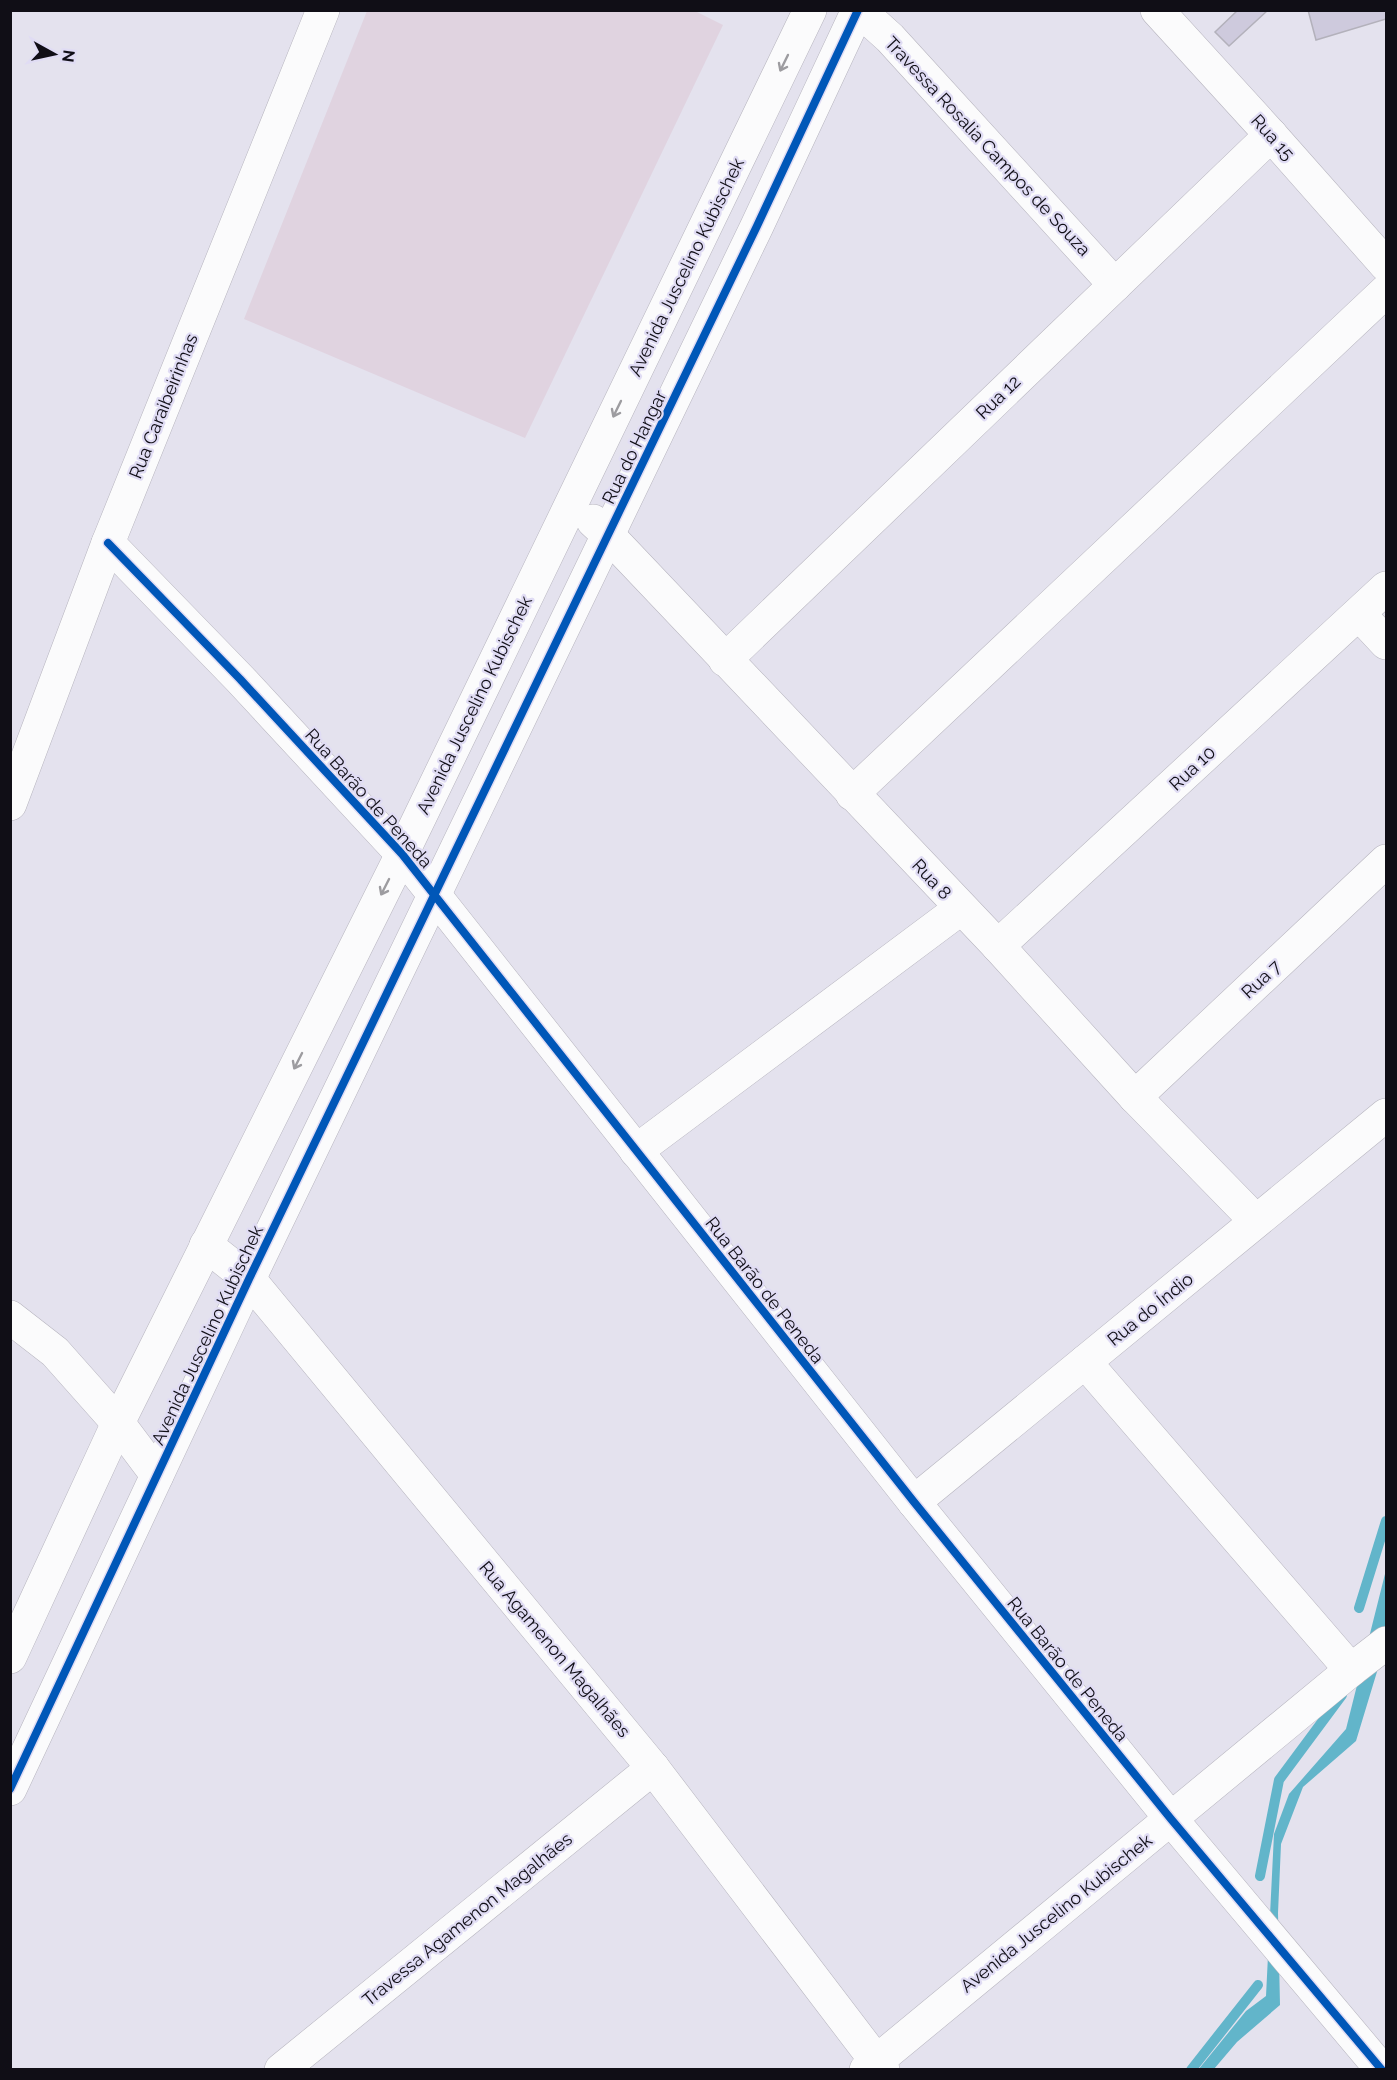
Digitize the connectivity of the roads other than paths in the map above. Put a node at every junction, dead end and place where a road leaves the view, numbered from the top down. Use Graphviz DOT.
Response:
graph roads {
  1 [pos="323,10"];
  2 [pos="810,10"];
  3 [pos="859,10"];
  4 [pos="1157,10"];
  5 [pos="1271,135"];
  6 [pos="1386,265"];
  7 [pos="1115,285"];
  8 [pos="1386,291"];
  9 [pos="572,502"];
  10 [pos="608,535"];
  11 [pos="108,543"];
  12 [pos="1386,588"];
  13 [pos="1359,614"];
  14 [pos="1386,643"];
  15 [pos="725,660"];
  16 [pos="852,794"];
  17 [pos="10,804"];
  18 [pos="402,854"];
  19 [pos="1386,861"];
  20 [pos="434,895"];
  21 [pos="960,909"];
  22 [pos="998,946"];
  23 [pos="1135,1097"];
  24 [pos="1386,1115"];
  25 [pos="636,1151"];
  26 [pos="1256,1221"];
  27 [pos="206,1245"];
  28 [pos="249,1278"];
  29 [pos="10,1317"];
  30 [pos="1085,1362"];
  31 [pos="118,1423"];
  32 [pos="157,1475"];
  33 [pos="914,1502"];
  34 [pos="1386,1643"];
  35 [pos="10,1657"];
  36 [pos="1351,1670"];
  37 [pos="653,1768"];
  38 [pos="10,1789"];
  39 [pos="1171,1819"];
  40 [pos="875,2066"];
  41 [pos="281,2070"];
  42 [pos="1382,2070"];
  1 -- 11 [label="street, Rua Caraibeirinhas"];
  2 -- 9 [label="street, Avenida Juscelino Kubischek, one-way"];
  3 -- 7 [label="street, Travessa Rosalia Campos de Souza"];
  3 -- 10 [label="street, Rua do Hangar"];
  4 -- 5 [label="street, Rua 15"];
  5 -- 6 [label="street, Rua 15"];
  5 -- 7 [label="street, Rua 12"];
  7 -- 15 [label="street, Rua 12"];
  8 -- 16 [label="street"];
  9 -- 10 [label="street, Rua 8"];
  9 -- 18 [label="street, Avenida Juscelino Kubischek"];
  10 -- 15 [label="street, Rua 8"];
  10 -- 20 [label="street, Rua do Hangar"];
  11 -- 17 [label="street, Rua Caraibeirinhas"];
  11 -- 18 [label="street, Rua Barão de Peneda"];
  12 -- 13 [label="street, Rua 10"];
  13 -- 14 [label="street"];
  13 -- 22 [label="street, Rua 10"];
  15 -- 16 [label="street, Rua 8"];
  16 -- 21 [label="street, Rua 8"];
  18 -- 20 [label="street, Rua Barão de Peneda"];
  18 -- 27 [label="street, Avenida Juscelino Kubischek, one-way"];
  19 -- 23 [label="street, Rua 7"];
  20 -- 25 [label="street, Rua Barão de Peneda"];
  20 -- 28 [label="street, Avenida Juscelino Kubischek"];
  21 -- 22 [label="street, Rua 8"];
  21 -- 25 [label="street"];
  22 -- 23 [label="street, Rua 8"];
  23 -- 26 [label="street, Rua 8"];
  24 -- 26 [label="street, Rua do Índio"];
  25 -- 33 [label="street, Rua Barão de Peneda"];
  26 -- 30 [label="street, Rua do Índio"];
  27 -- 28 [label="street, Rua Agamenon Magalhães"];
  27 -- 31 [label="street, Avenida Juscelino Kubischek"];
  28 -- 32 [label="street, Avenida Juscelino Kubischek"];
  28 -- 37 [label="street, Rua Agamenon Magalhães"];
  29 -- 31 [label="street"];
  30 -- 33 [label="street, Rua do Índio"];
  30 -- 36 [label="street"];
  31 -- 32 [label="street"];
  31 -- 35 [label="street, Avenida Juscelino Kubischek"];
  32 -- 38 [label="street, Avenida Juscelino Kubischek"];
  33 -- 39 [label="street, Rua Barão de Peneda"];
  34 -- 36 [label="street, Avenida Juscelino Kubischek"];
  36 -- 39 [label="street, Avenida Juscelino Kubischek"];
  37 -- 40 [label="street, Rua Agamenon Magalhães"];
  37 -- 41 [label="street, Travessa Agamenon Magalhães"];
  39 -- 40 [label="street, Avenida Juscelino Kubischek"];
  39 -- 42 [label="street, Rua Barão de Peneda"];
}
